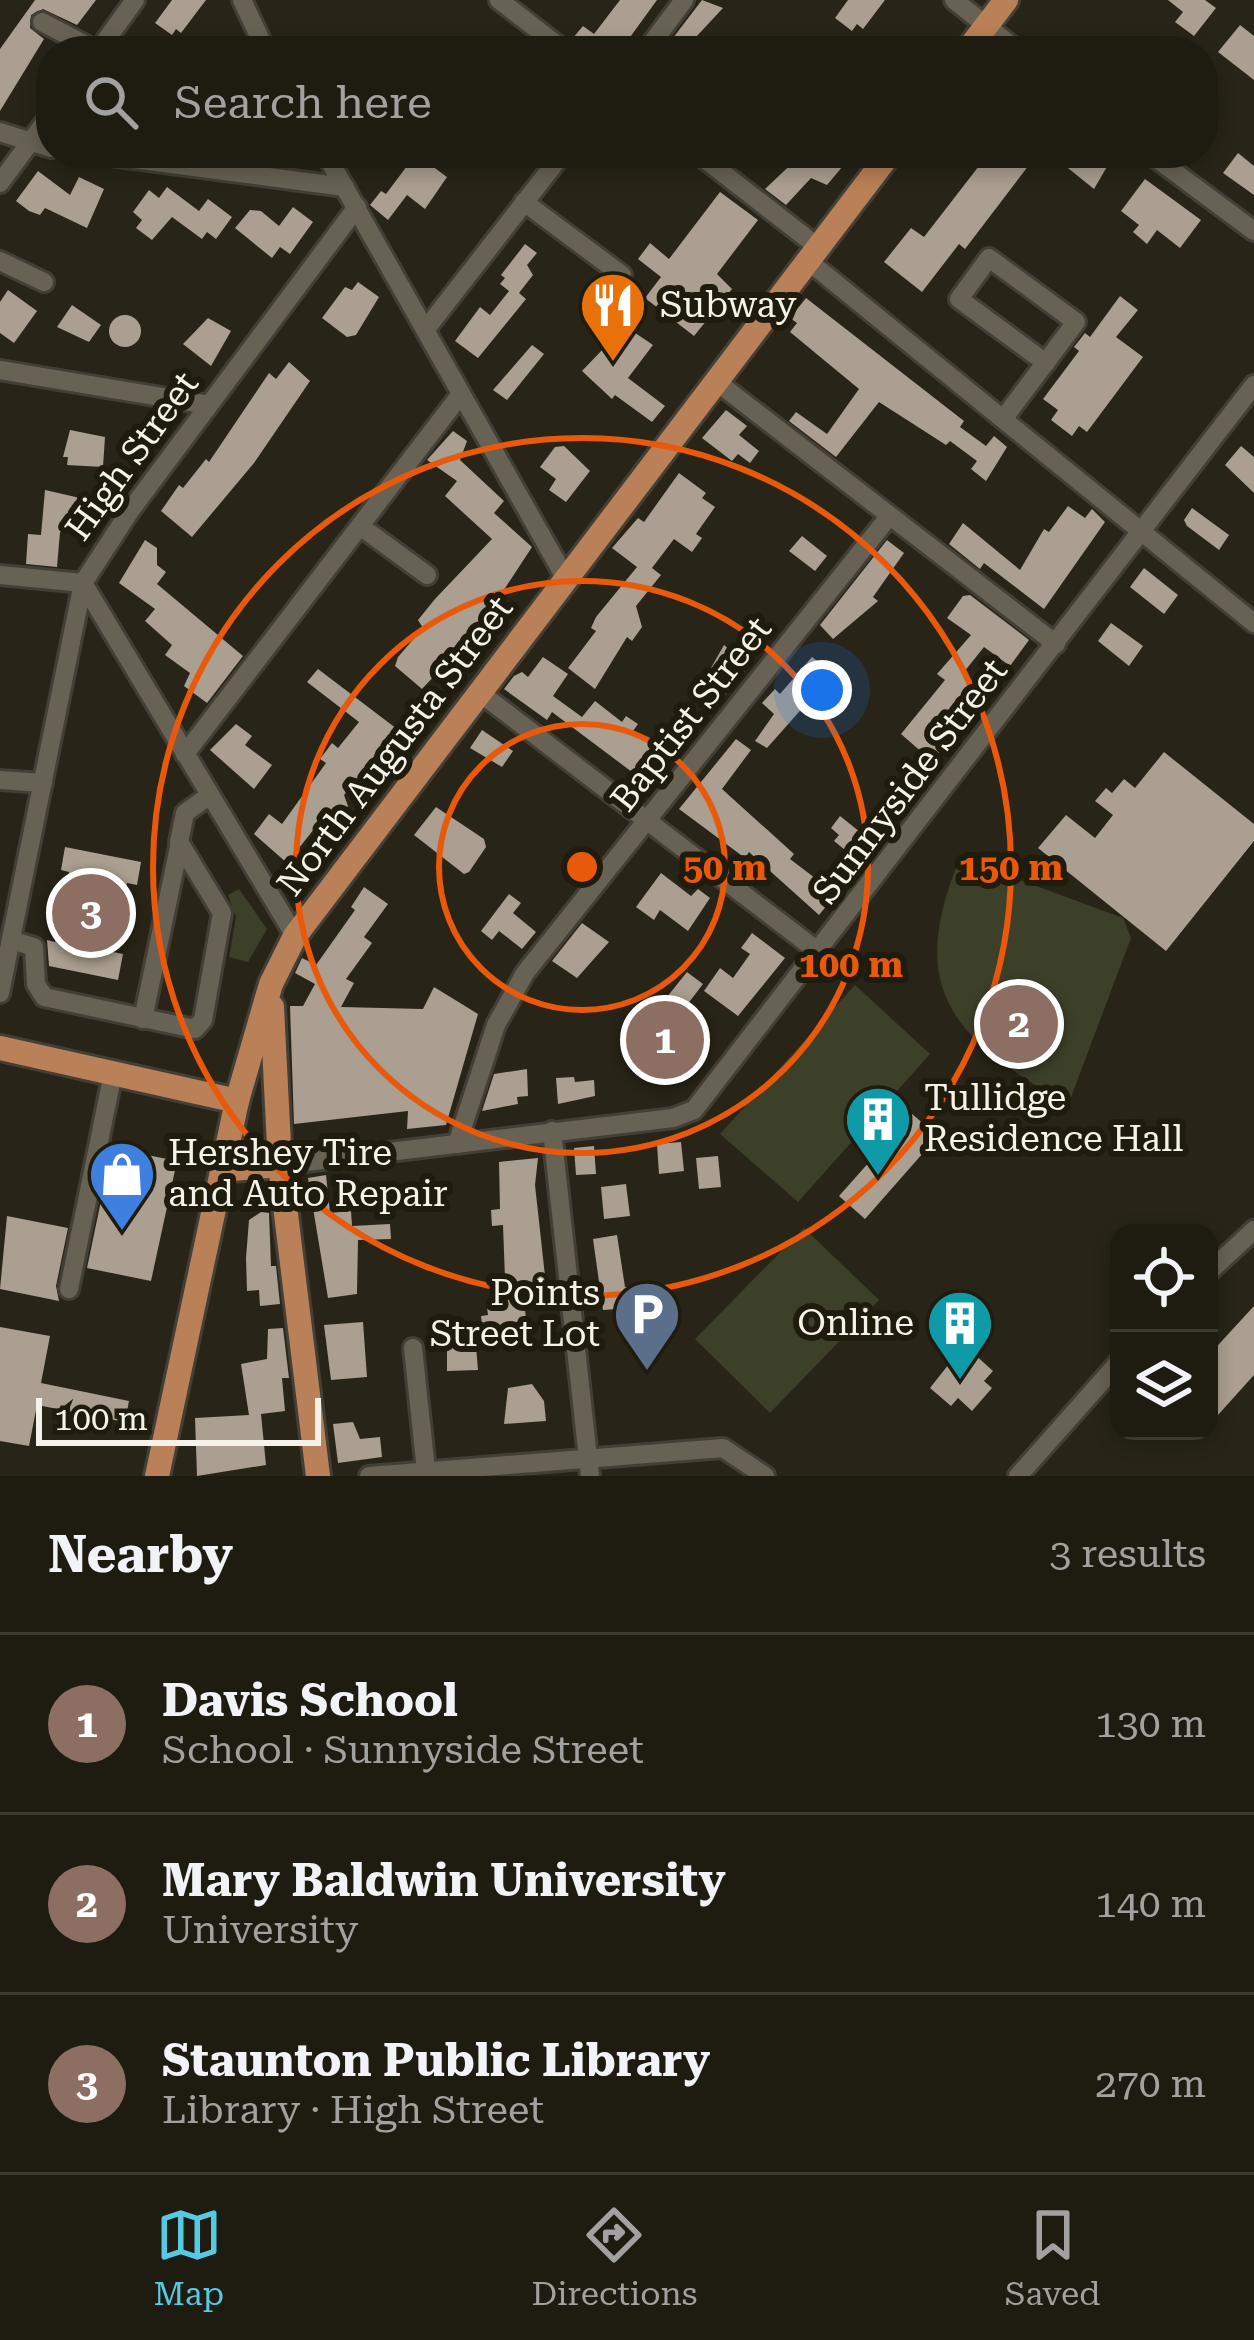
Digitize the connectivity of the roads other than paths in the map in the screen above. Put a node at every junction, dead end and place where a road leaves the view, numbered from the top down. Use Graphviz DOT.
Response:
graph roads {
  1 [pos="135,0"];
  2 [pos="242,0"];
  3 [pos="499,0"];
  4 [pos="684,0"];
  5 [pos="954,0"];
  6 [pos="1006,0"];
  7 [pos="42,22"];
  8 [pos="987,25"];
  9 [pos="69,36"];
  10 [pos="108,36"];
  11 [pos="259,36"];
  12 [pos="546,36"];
  13 [pos="657,36"];
  14 [pos="979,36"];
  15 [pos="1000,36"];
  16 [pos="0,132"];
  17 [pos="36,134"];
  18 [pos="28,144"];
  19 [pos="36,145"];
  20 [pos="201,168"];
  21 [pos="334,168"];
  22 [pos="551,168"];
  23 [pos="714,168"];
  24 [pos="879,168"];
  25 [pos="1169,168"];
  26 [pos="0,183"];
  27 [pos="345,187"];
  28 [pos="524,202"];
  29 [pos="357,207"];
  30 [pos="1254,232"];
  31 [pos="813,254"];
  32 [pos="0,261"];
  33 [pos="622,275"];
  34 [pos="44,282"];
  35 [pos="426,329"];
  36 [pos="1046,363"];
  37 [pos="0,370"];
  38 [pos="717,382"];
  39 [pos="1254,385"];
  40 [pos="461,394"];
  41 [pos="209,405"];
  42 [pos="1004,418"];
  43 [pos="887,519"];
  44 [pos="359,526"];
  45 [pos="1143,530"];
  46 [pos="0,575"];
  47 [pos="427,575"];
  48 [pos="566,579"];
  49 [pos="82,583"];
  50 [pos="1254,623"];
  51 [pos="1056,644"];
  52 [pos="479,692"];
  53 [pos="185,754"];
  54 [pos="0,781"];
  55 [pos="43,783"];
  56 [pos="210,795"];
  57 [pos="646,825"];
  58 [pos="179,847"];
  59 [pos="10,896"];
  60 [pos="296,936"];
  61 [pos="11,940"];
  62 [pos="820,953"];
  63 [pos="271,984"];
  64 [pos="0,993"];
  65 [pos="143,1019"];
  66 [pos="0,1048"];
  67 [pos="113,1073"];
  68 [pos="237,1101"];
  69 [pos="552,1131"];
  70 [pos="457,1144"];
  71 [pos="280,1165"];
  72 [pos="222,1170"];
  73 [pos="1254,1230"];
  74 [pos="1218,1264"];
  75 [pos="69,1289"];
  76 [pos="413,1348"];
  77 [pos="1110,1372"];
  78 [pos="589,1466"];
  79 [pos="426,1470"];
  80 [pos="157,1476"];
  81 [pos="318,1476"];
  82 [pos="369,1476"];
  83 [pos="766,1476"];
  84 [pos="1018,1476"];
  1 -- 10 [label="street"];
  2 -- 11 [label="street"];
  3 -- 12 [label="street"];
  4 -- 13 [label="street"];
  5 -- 8 [label="street"];
  6 -- 8 [label="main road"];
  7 -- 9 [label="street"];
  8 -- 14 [label="main road"];
  8 -- 15 [label="street"];
  16 -- 18 [label="street"];
  17 -- 18 [label="street"];
  18 -- 19 [label="street"];
  18 -- 26 [label="street"];
  20 -- 27 [label="street"];
  21 -- 27 [label="street"];
  22 -- 28 [label="street"];
  23 -- 31 [label="street"];
  24 -- 31 [label="main road, North Augusta Street"];
  25 -- 30 [label="street"];
  27 -- 29 [label="street"];
  28 -- 33 [label="street"];
  28 -- 35 [label="street"];
  29 -- 35 [label="street"];
  29 -- 41 [label="street, High Street"];
  31 -- 38 [label="main road, North Augusta Street"];
  31 -- 42 [label="street"];
  32 -- 34 [label="street"];
  35 -- 40 [label="street"];
  36 -- 36 [label="street"];
  36 -- 42 [label="street"];
  37 -- 41 [label="street"];
  38 -- 43 [label="street"];
  38 -- 48 [label="main road, North Augusta Street"];
  39 -- 45 [label="street, Sunnyside Street"];
  40 -- 44 [label="street"];
  40 -- 48 [label="street"];
  41 -- 49 [label="street, High Street"];
  42 -- 45 [label="street"];
  43 -- 51 [label="street"];
  43 -- 57 [label="street, Baptist Street"];
  44 -- 47 [label="street"];
  44 -- 53 [label="street"];
  45 -- 50 [label="street"];
  45 -- 51 [label="street, Sunnyside Street"];
  46 -- 49 [label="street"];
  48 -- 52 [label="main road, North Augusta Street"];
  49 -- 53 [label="street"];
  49 -- 55 [label="street, High Street"];
  51 -- 62 [label="street, Sunnyside Street"];
  52 -- 57 [label="street"];
  52 -- 60 [label="main road, North Augusta Street"];
  53 -- 56 [label="street"];
  54 -- 55 [label="street"];
  55 -- 59 [label="street, High Street"];
  56 -- 58 [label="street"];
  56 -- 60 [label="street"];
  57 -- 62 [label="street"];
  57 -- 70 [label="street, Baptist Street"];
  58 -- 65 [label="street"];
  58 -- 65 [label="street"];
  59 -- 61 [label="street, High Street"];
  60 -- 63 [label="main road, North Augusta Street"];
  61 -- 64 [label="street, High Street"];
  61 -- 65 [label="street"];
  62 -- 69 [label="street, Sunnyside Street"];
  63 -- 68 [label="main road, North Augusta Street"];
  63 -- 71 [label="main road"];
  66 -- 67 [label="main road"];
  67 -- 68 [label="main road"];
  67 -- 75 [label="street"];
  68 -- 72 [label="main road, North Augusta Street"];
  69 -- 70 [label="street, Sunnyside Street"];
  69 -- 78 [label="street"];
  70 -- 71 [label="street, Sunnyside Street"];
  71 -- 72 [label="main road"];
  71 -- 81 [label="main road"];
  72 -- 80 [label="main road, North Augusta Street"];
  73 -- 74 [label="street"];
  76 -- 79 [label="street"];
  77 -- 84 [label="street"];
  78 -- 79 [label="street"];
  78 -- 83 [label="street"];
  79 -- 82 [label="street"];
}
